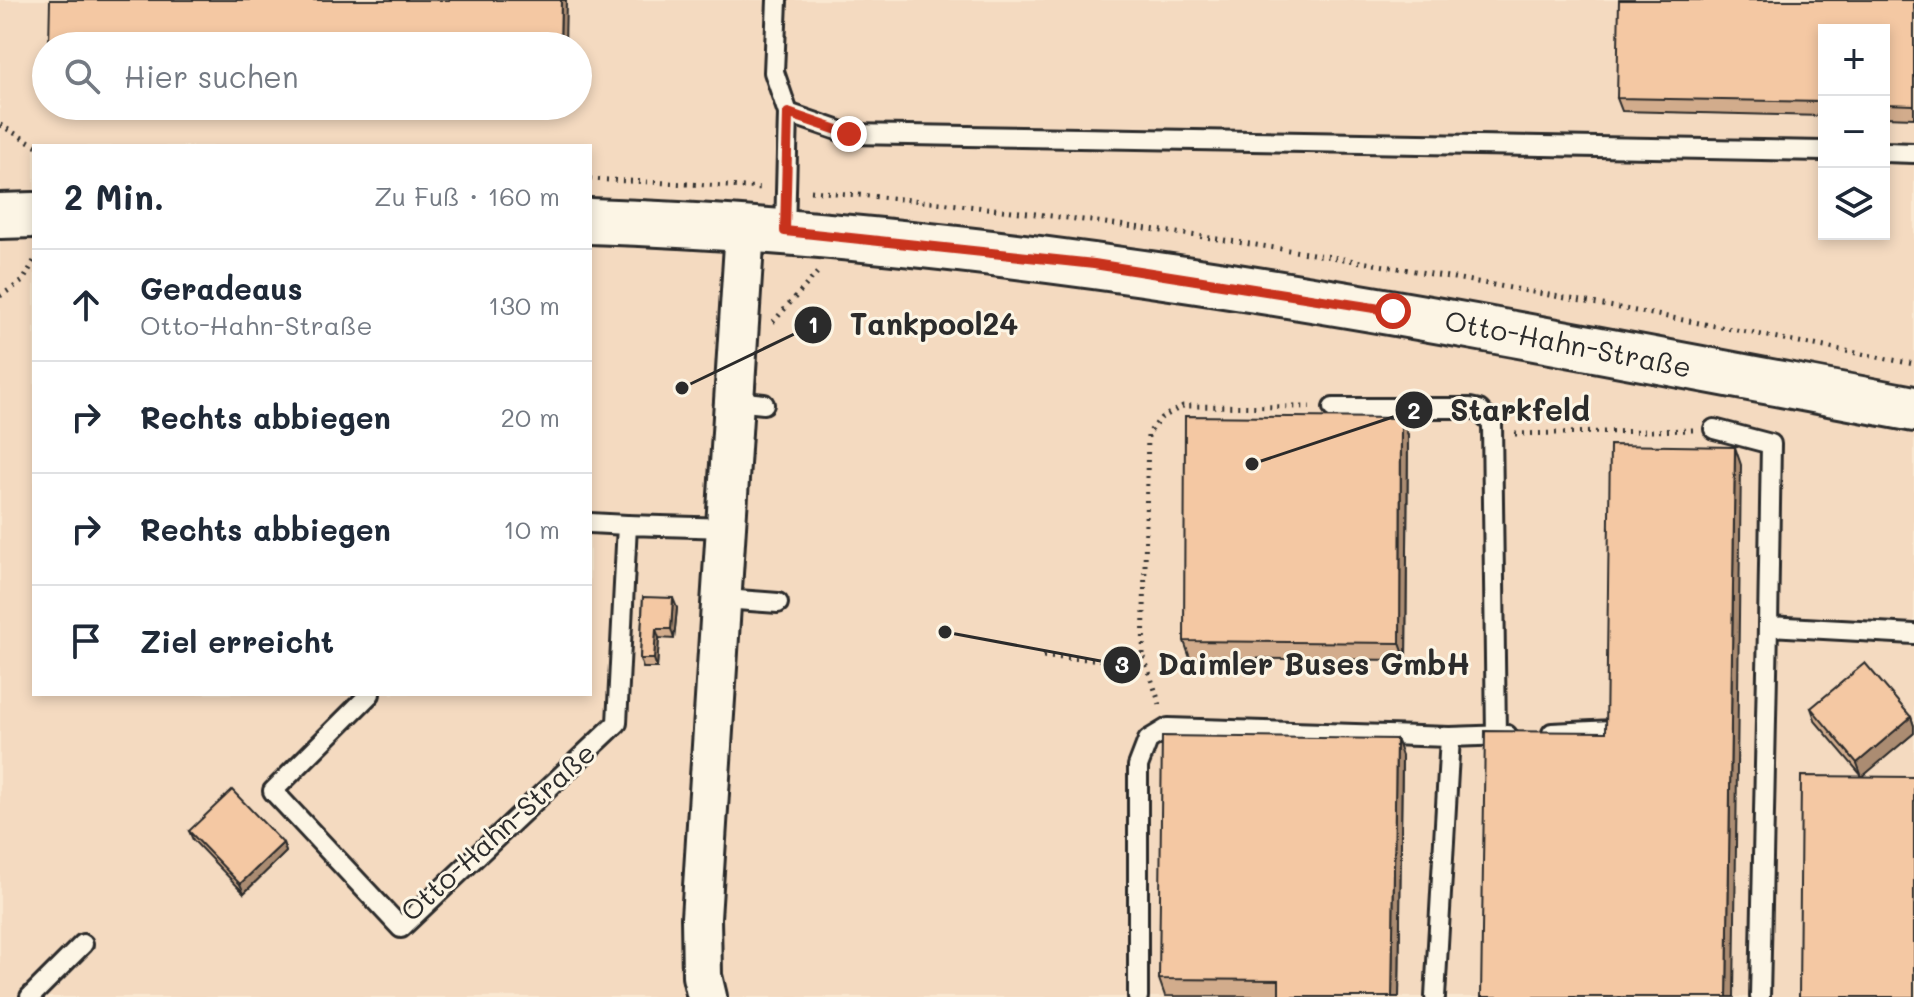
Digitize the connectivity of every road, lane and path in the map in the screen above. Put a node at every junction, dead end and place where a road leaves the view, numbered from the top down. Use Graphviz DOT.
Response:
graph roads {
  1 [pos="777,0"];
  2 [pos="788,113"];
  3 [pos="0,125"];
  4 [pos="33,144"];
  5 [pos="1818,151"];
  6 [pos="1890,152"];
  7 [pos="1914,153"];
  8 [pos="32,215"];
  9 [pos="0,216"];
  10 [pos="592,221"];
  11 [pos="765,230"];
  12 [pos="32,265"];
  13 [pos="0,296"];
  14 [pos="1333,408"];
  15 [pos="1914,409"];
  16 [pos="1714,429"];
  17 [pos="1495,434"];
  18 [pos="592,523"];
  19 [pos="627,525"];
  20 [pos="729,528"];
  21 [pos="724,599"];
  22 [pos="778,603"];
  23 [pos="1768,626"];
  24 [pos="1914,634"];
  25 [pos="1143,654"];
  26 [pos="1043,657"];
  27 [pos="368,696"];
  28 [pos="1168,728"];
  29 [pos="1613,730"];
  30 [pos="1496,736"];
  31 [pos="1450,737"];
  32 [pos="83,944"];
  33 [pos="30,997"];
  34 [pos="707,997"];
  35 [pos="1138,997"];
  36 [pos="1435,997"];
  37 [pos="1760,997"];
  1 -- 2 [label="lane"];
  2 -- 5 [label="lane"];
  2 -- 11 [label="lane"];
  3 -- 4 [label="path"];
  6 -- 7 [label="lane"];
  8 -- 9 [label="street"];
  10 -- 11 [label="street, Otto-Hahn-Straße"];
  11 -- 15 [label="street, Otto-Hahn-Straße"];
  11 -- 20 [label="street"];
  12 -- 13 [label="path"];
  14 -- 17 [label="lane"];
  14 -- 25 [label="path"];
  16 -- 17 [label="path"];
  16 -- 23 [label="lane"];
  17 -- 30 [label="lane"];
  18 -- 19 [label="lane"];
  19 -- 20 [label="lane"];
  19 -- 27 [label="lane, Otto-Hahn-Straße"];
  20 -- 21 [label="street"];
  21 -- 22 [label="lane"];
  21 -- 34 [label="street"];
  23 -- 24 [label="lane"];
  23 -- 37 [label="lane"];
  25 -- 26 [label="path"];
  25 -- 28 [label="path"];
  28 -- 31 [label="lane"];
  28 -- 35 [label="lane"];
  29 -- 30 [label="lane"];
  30 -- 31 [label="lane"];
  31 -- 36 [label="lane"];
  32 -- 33 [label="lane"];
}
